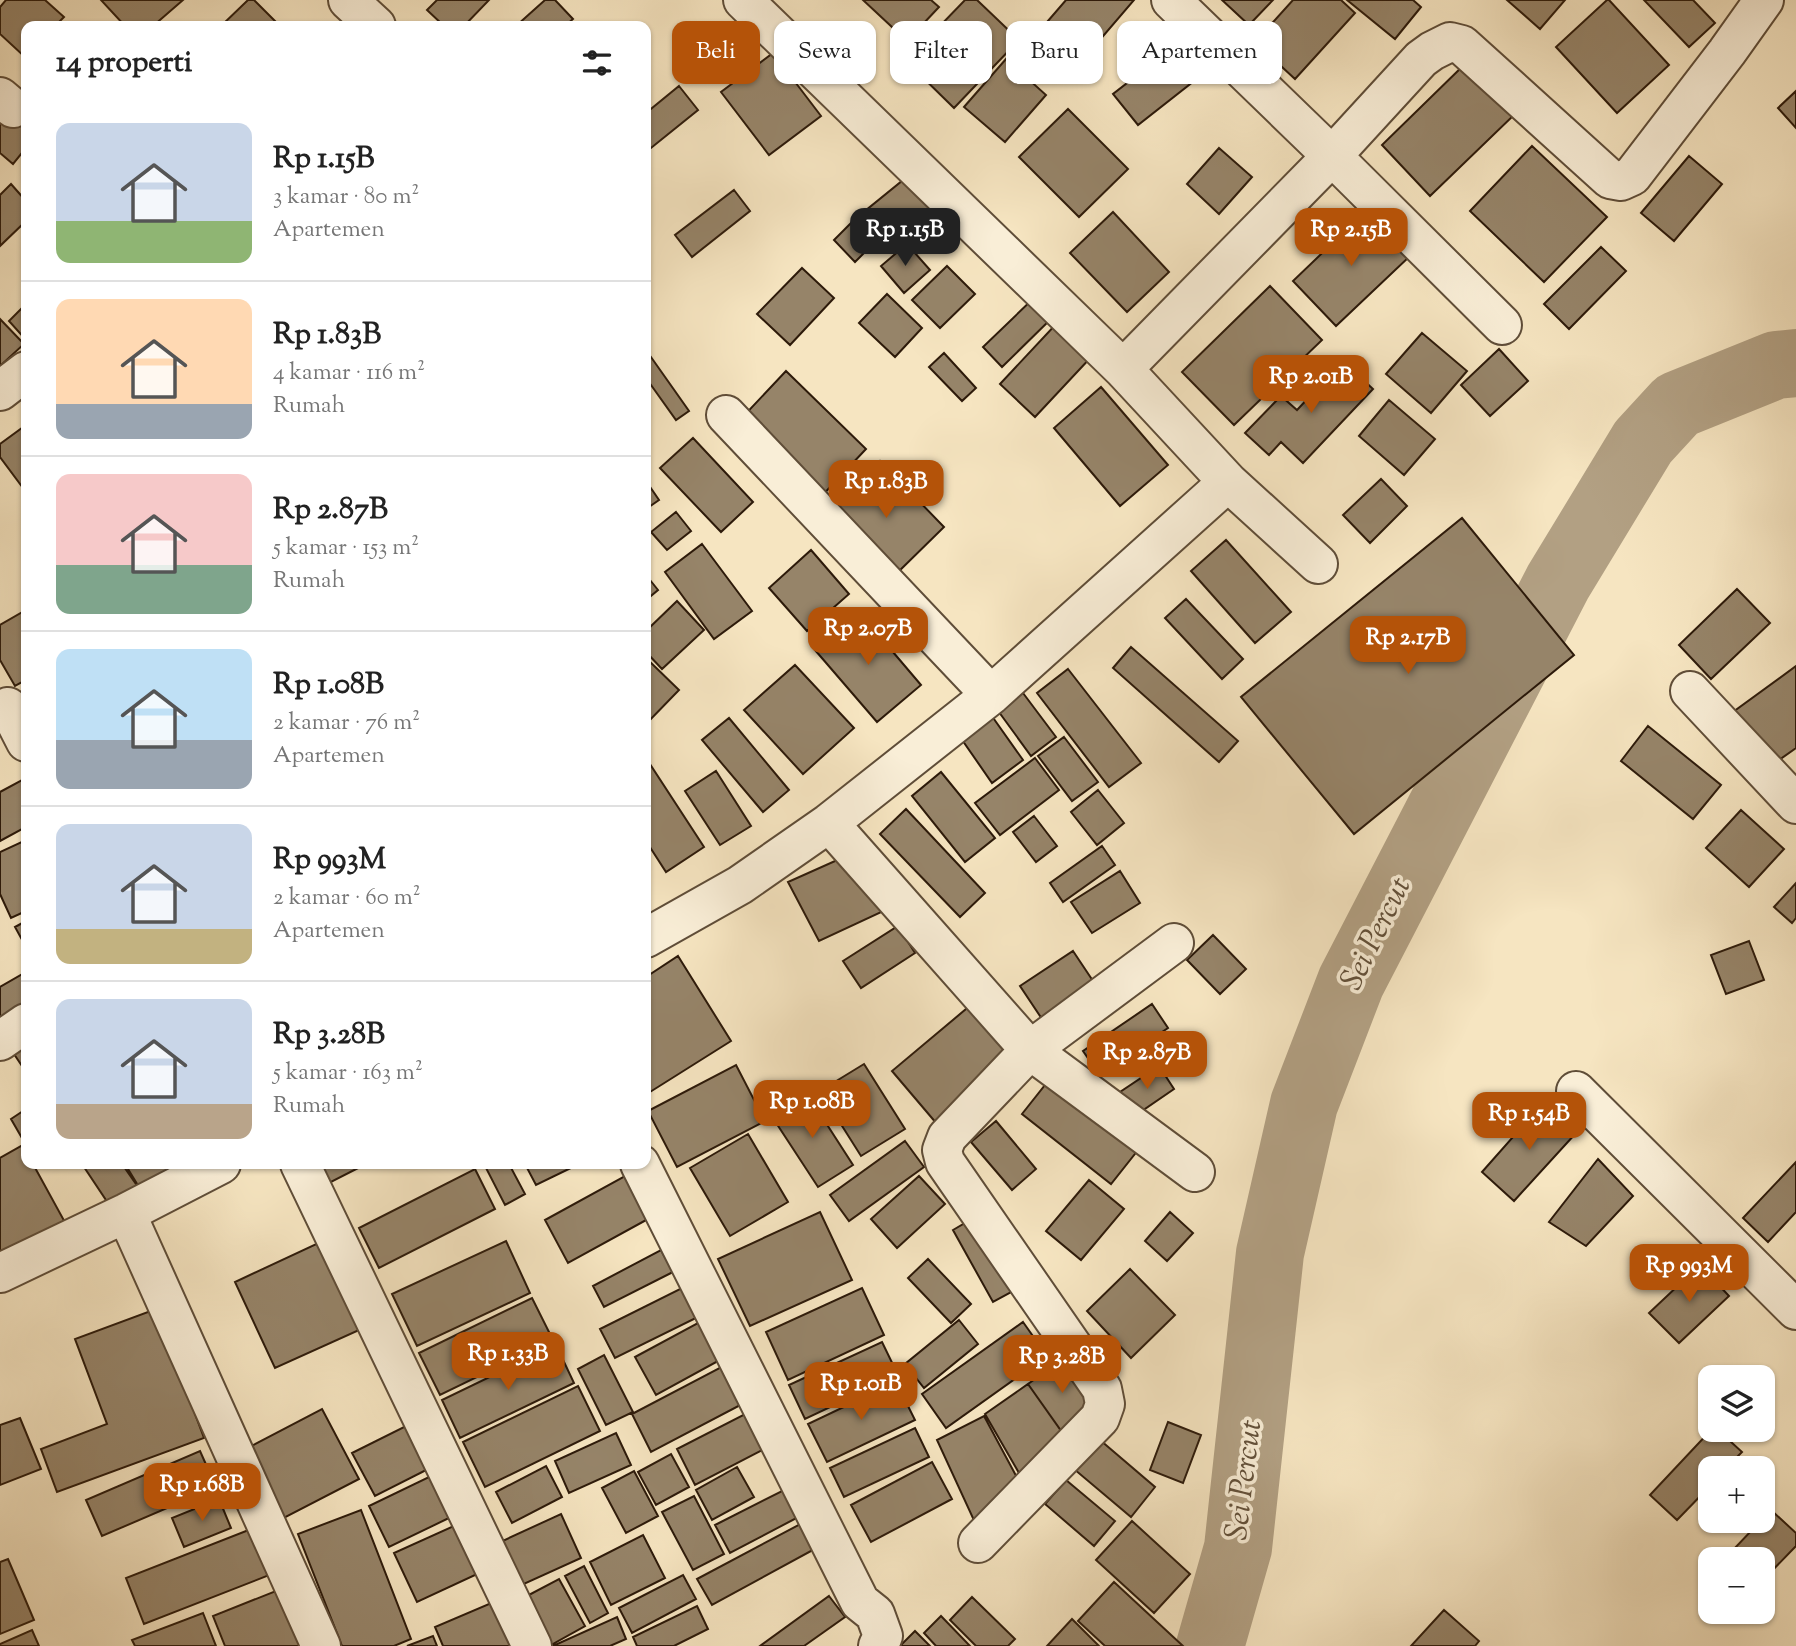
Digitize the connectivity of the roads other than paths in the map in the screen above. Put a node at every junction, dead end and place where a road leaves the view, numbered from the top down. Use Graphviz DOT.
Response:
graph roads {
  1 [pos="348,0"];
  2 [pos="743,0"];
  3 [pos="1171,0"];
  4 [pos="1764,0"];
  5 [pos="371,21"];
  6 [pos="1332,156"];
  7 [pos="1502,326"];
  8 [pos="1124,369"];
  9 [pos="21,375"];
  10 [pos="0,391"];
  11 [pos="726,415"];
  12 [pos="1228,482"];
  13 [pos="1318,564"];
  14 [pos="1690,691"];
  15 [pos="991,695"];
  16 [pos="8,707"];
  17 [pos="21,732"];
  18 [pos="1796,804"];
  19 [pos="829,823"];
  20 [pos="651,935"];
  21 [pos="1174,943"];
  22 [pos="21,1026"];
  23 [pos="0,1041"];
  24 [pos="1030,1051"];
  25 [pos="1576,1091"];
  26 [pos="211,1169"];
  27 [pos="302,1169"];
  28 [pos="643,1169"];
  29 [pos="1195,1172"];
  30 [pos="126,1213"];
  31 [pos="0,1273"];
  32 [pos="1796,1310"];
  33 [pos="978,1543"];
  34 [pos="321,1646"];
  35 [pos="533,1646"];
  36 [pos="878,1646"];
  1 -- 5 [label="street"];
  2 -- 8 [label="street"];
  3 -- 6 [label="street"];
  4 -- 6 [label="street"];
  6 -- 7 [label="street"];
  6 -- 8 [label="street"];
  8 -- 12 [label="street"];
  9 -- 10 [label="street"];
  11 -- 15 [label="street"];
  12 -- 13 [label="street"];
  12 -- 15 [label="street"];
  14 -- 18 [label="street"];
  15 -- 19 [label="street"];
  16 -- 17 [label="street"];
  19 -- 20 [label="street"];
  19 -- 24 [label="street"];
  21 -- 24 [label="street"];
  22 -- 23 [label="street"];
  24 -- 29 [label="street"];
  24 -- 33 [label="street"];
  25 -- 32 [label="street"];
  26 -- 30 [label="street"];
  27 -- 35 [label="street"];
  28 -- 36 [label="street"];
  30 -- 31 [label="street"];
  30 -- 34 [label="street"];
}
